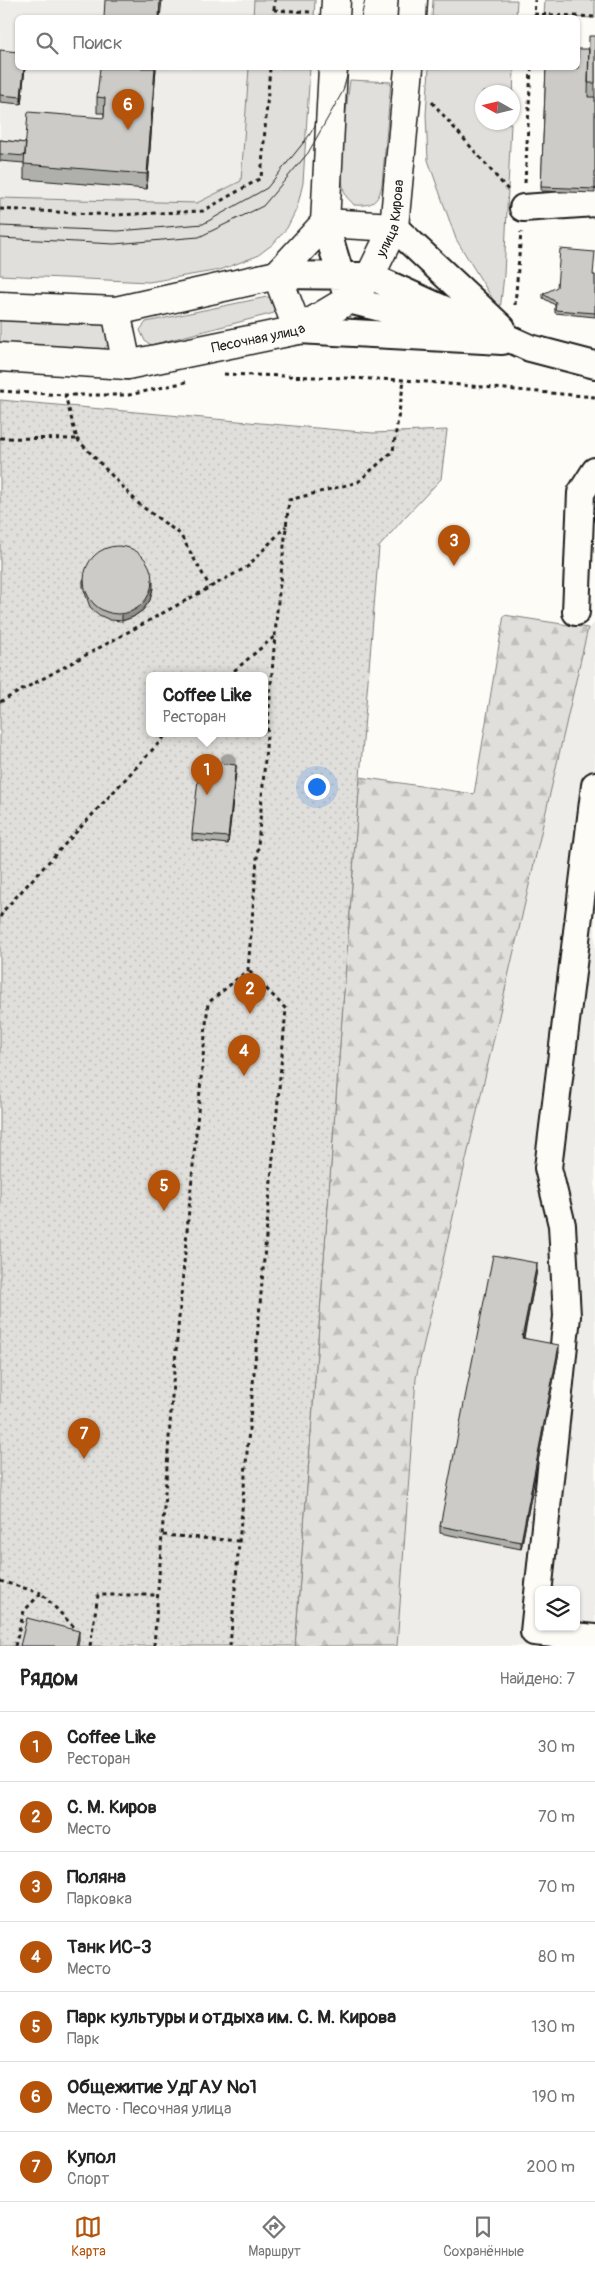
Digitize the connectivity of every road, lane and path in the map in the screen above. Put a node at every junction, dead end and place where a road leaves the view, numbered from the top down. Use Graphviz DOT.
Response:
graph roads {
  1 [pos="275,0"];
  2 [pos="413,0"];
  3 [pos="535,0"];
  4 [pos="274,10"];
  5 [pos="329,10"];
  6 [pos="274,15"];
  7 [pos="412,15"];
  8 [pos="534,15"];
  9 [pos="580,17"];
  10 [pos="595,17"];
  11 [pos="270,70"];
  12 [pos="333,70"];
  13 [pos="409,72"];
  14 [pos="595,203"];
  15 [pos="524,208"];
  16 [pos="0,209"];
  17 [pos="325,223"];
  18 [pos="394,227"];
  19 [pos="277,275"];
  20 [pos="370,276"];
  21 [pos="344,288"];
  22 [pos="0,306"];
  23 [pos="116,311"];
  24 [pos="298,330"];
  25 [pos="517,342"];
  26 [pos="0,357"];
  27 [pos="127,365"];
  28 [pos="595,365"];
  29 [pos="218,375"];
  30 [pos="404,380"];
  31 [pos="191,381"];
  32 [pos="0,391"];
  33 [pos="65,395"];
  34 [pos="595,396"];
  35 [pos="0,438"];
  36 [pos="78,439"];
  37 [pos="595,471"];
  38 [pos="287,525"];
  39 [pos="210,587"];
  40 [pos="576,612"];
  41 [pos="276,636"];
  42 [pos="233,672"];
  43 [pos="0,702"];
  44 [pos="268,731"];
  45 [pos="164,737"];
  46 [pos="268,737"];
  47 [pos="595,785"];
  48 [pos="0,917"];
  49 [pos="248,970"];
  50 [pos="163,1536"];
  51 [pos="239,1541"];
  52 [pos="0,1581"];
  53 [pos="42,1593"];
  54 [pos="158,1595"];
  55 [pos="66,1634"];
  56 [pos="595,1638"];
  57 [pos="15,1646"];
  58 [pos="90,1646"];
  59 [pos="154,1646"];
  60 [pos="230,1646"];
  1 -- 4 [label="path"];
  2 -- 7 [label="main road"];
  3 -- 8 [label="path"];
  4 -- 5 [label="path"];
  4 -- 6 [label="path"];
  9 -- 10 [label="path"];
  11 -- 16 [label="path"];
  12 -- 17 [label="main road"];
  13 -- 15 [label="path"];
  13 -- 18 [label="main road, улица Кирова"];
  14 -- 15 [label="street"];
  17 -- 18 [label="main road"];
  17 -- 19 [label="main road"];
  17 -- 21 [label="street"];
  18 -- 20 [label="main road, улица Кирова"];
  18 -- 25 [label="street, Песочная улица"];
  19 -- 21 [label="street, Песочная улица"];
  19 -- 23 [label="main road, Песочная улица"];
  19 -- 24 [label="main road"];
  20 -- 21 [label="main road, улица Кирова"];
  20 -- 25 [label="street, Песочная улица"];
  21 -- 24 [label="main road, улица Кирова"];
  21 -- 25 [label="street, Песочная улица"];
  22 -- 23 [label="main road, Песочная улица"];
  23 -- 27 [label="main road"];
  24 -- 25 [label="street, Песочная улица"];
  24 -- 27 [label="main road, Песочная улица"];
  25 -- 28 [label="street, Песочная улица"];
  26 -- 27 [label="main road, Песочная улица"];
  29 -- 30 [label="path"];
  30 -- 34 [label="path"];
  30 -- 38 [label="path"];
  31 -- 33 [label="path"];
  32 -- 33 [label="path"];
  33 -- 36 [label="path"];
  35 -- 36 [label="path"];
  36 -- 39 [label="path"];
  37 -- 40 [label="street"];
  38 -- 39 [label="path"];
  38 -- 41 [label="path"];
  39 -- 43 [label="path"];
  41 -- 42 [label="path"];
  41 -- 44 [label="path"];
  45 -- 48 [label="path"];
  46 -- 49 [label="path"];
  47 -- 56 [label="street"];
  49 -- 50 [label="path"];
  49 -- 51 [label="path"];
  50 -- 51 [label="path"];
  50 -- 54 [label="path"];
  51 -- 60 [label="path"];
  52 -- 53 [label="path"];
  53 -- 55 [label="path"];
  53 -- 57 [label="path"];
  54 -- 58 [label="path"];
  54 -- 59 [label="path"];
}
